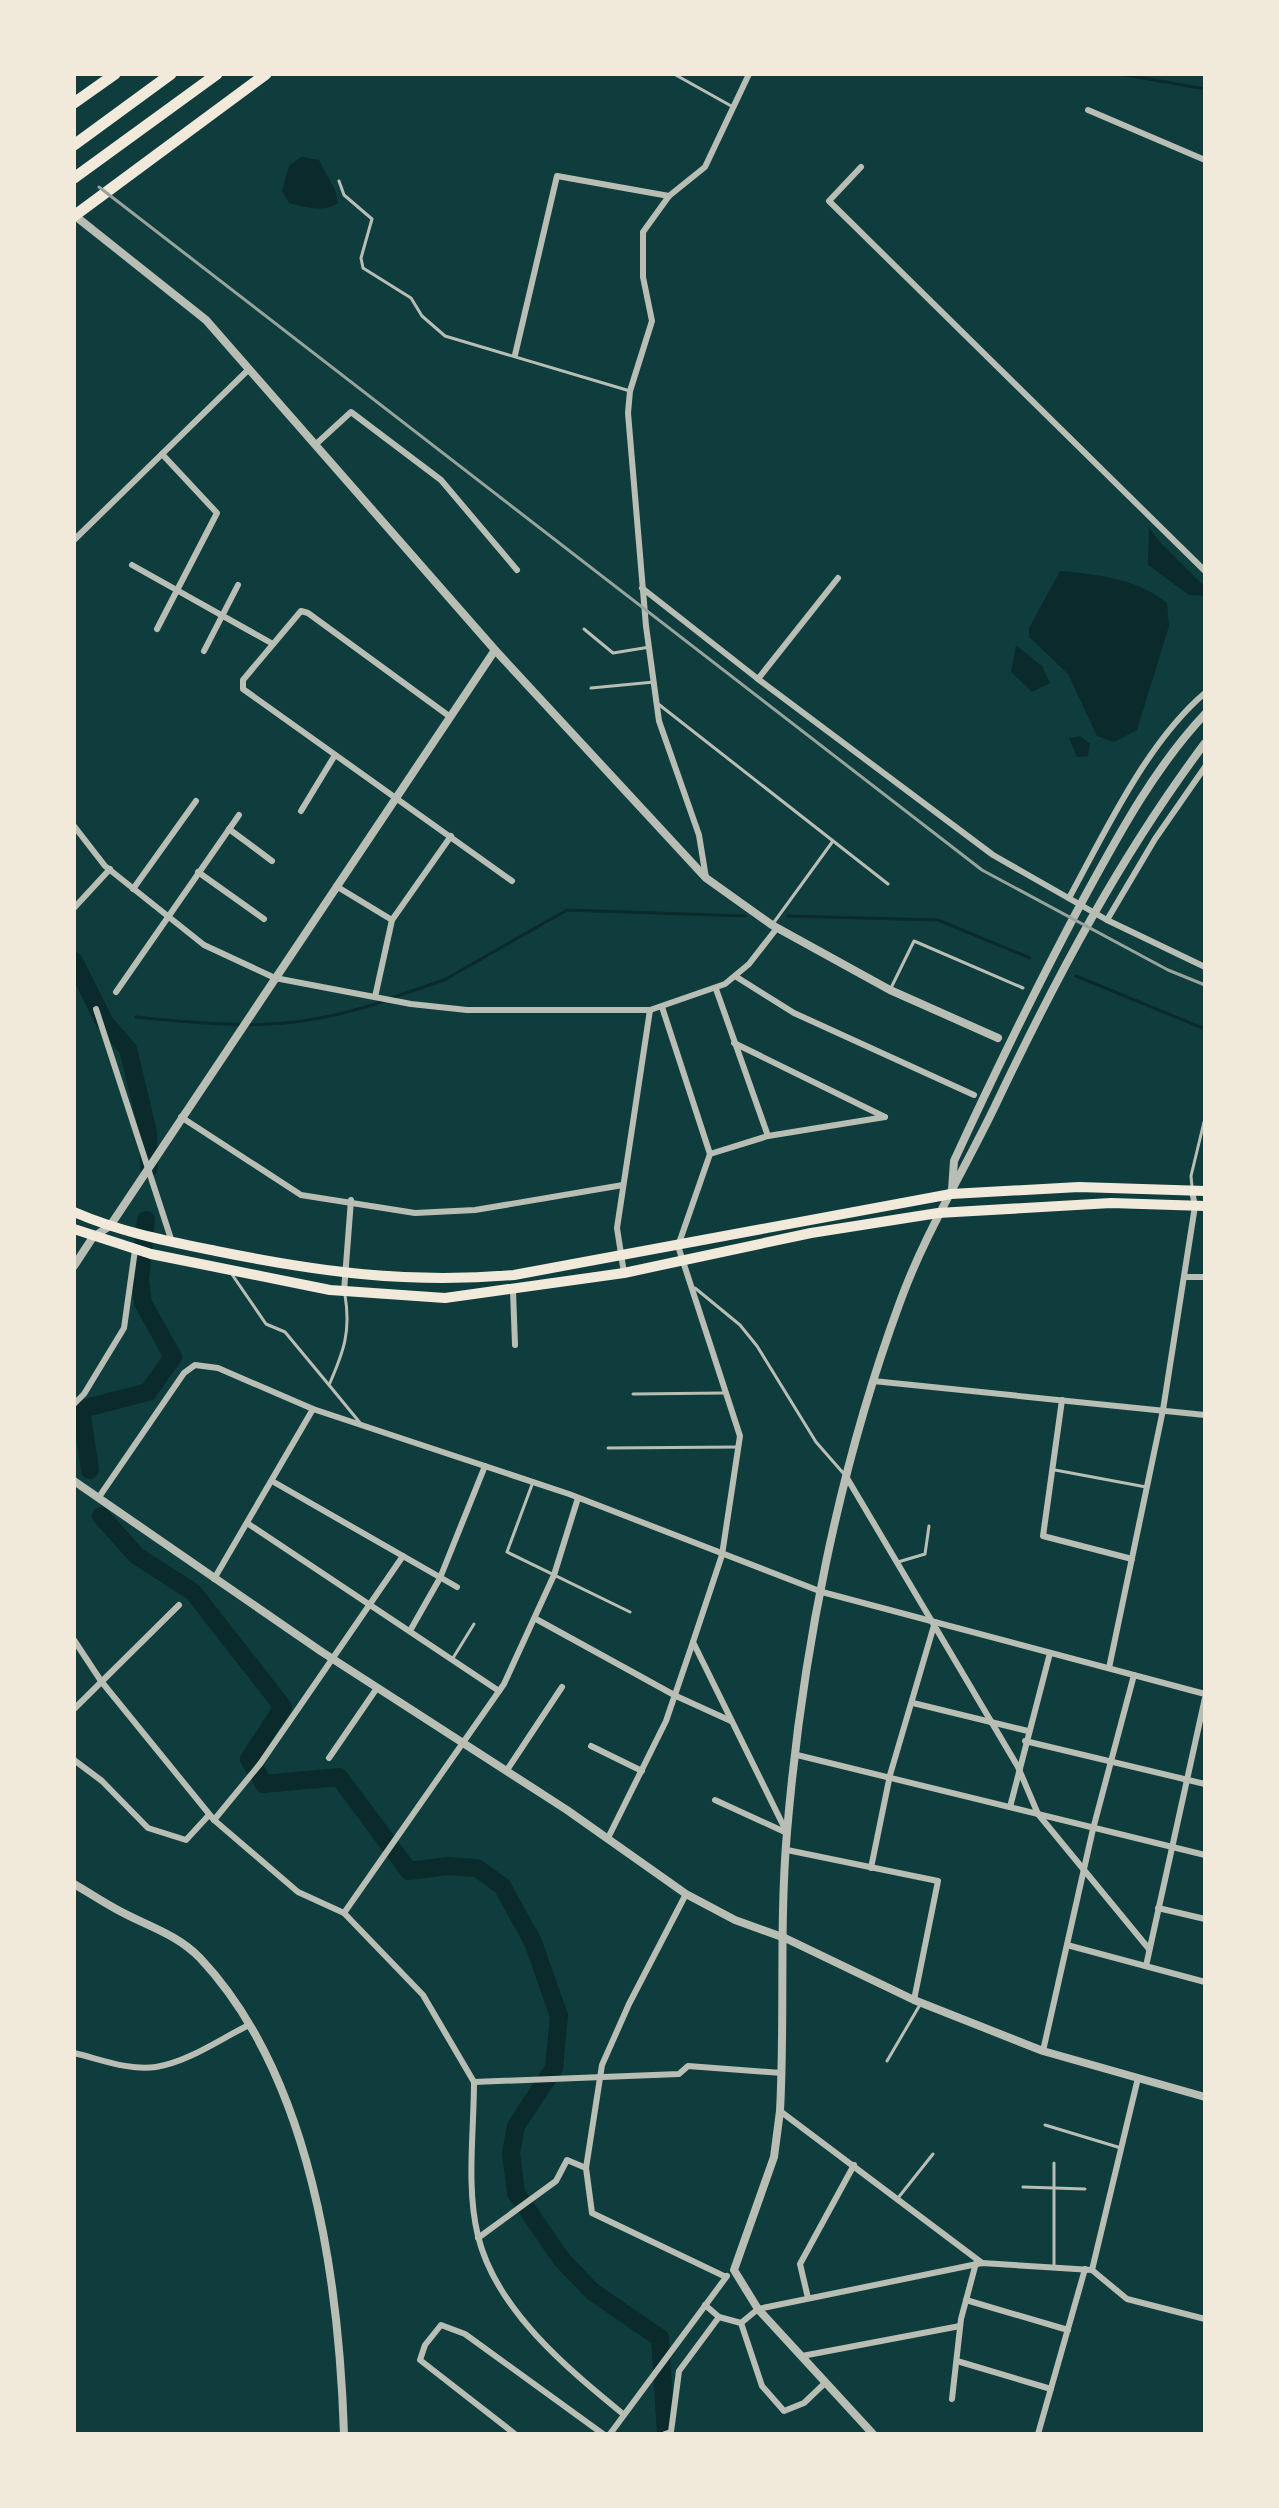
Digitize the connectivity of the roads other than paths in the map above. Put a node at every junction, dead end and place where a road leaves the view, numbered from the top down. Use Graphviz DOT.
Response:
graph roads {
  1 [pos="115,74"];
  2 [pos="171,74"];
  3 [pos="217,74"];
  4 [pos="266,74"];
  5 [pos="674,74"];
  6 [pos="749,74"];
  7 [pos="74,103"];
  8 [pos="733,107"];
  9 [pos="1088,110"];
  10 [pos="74,145"];
  11 [pos="1205,160"];
  12 [pos="861,167"];
  13 [pos="74,178"];
  14 [pos="339,181"];
  15 [pos="669,196"];
  16 [pos="74,216"];
  17 [pos="515,355"];
  18 [pos="248,370"];
  19 [pos="630,391"];
  20 [pos="315,445"];
  21 [pos="162,454"];
  22 [pos="74,540"];
  23 [pos="132,565"];
  24 [pos="517,570"];
  25 [pos="1205,571"];
  26 [pos="838,578"];
  27 [pos="238,585"];
  28 [pos="177,588"];
  29 [pos="642,588"];
  30 [pos="222,613"];
  31 [pos="157,629"];
  32 [pos="584,629"];
  33 [pos="273,644"];
  34 [pos="650,647"];
  35 [pos="495,650"];
  36 [pos="204,651"];
  37 [pos="758,679"];
  38 [pos="654,682"];
  39 [pos="591,688"];
  40 [pos="1205,693"];
  41 [pos="657,703"];
  42 [pos="1205,714"];
  43 [pos="449,716"];
  44 [pos="1205,743"];
  45 [pos="335,755"];
  46 [pos="1205,767"];
  47 [pos="396,798"];
  48 [pos="196,801"];
  49 [pos="301,811"];
  50 [pos="239,815"];
  51 [pos="74,826"];
  52 [pos="229,829"];
  53 [pos="451,836"];
  54 [pos="833,841"];
  55 [pos="272,861"];
  56 [pos="110,869"];
  57 [pos="198,872"];
  58 [pos="706,878"];
  59 [pos="512,881"];
  60 [pos="888,884"];
  61 [pos="336,886"];
  62 [pos="133,889"];
  63 [pos="1069,898"];
  64 [pos="74,908"];
  65 [pos="166,917"];
  66 [pos="264,919"];
  67 [pos="392,920"];
  68 [pos="1107,920"];
  69 [pos="775,926"];
  70 [pos="1205,967"];
  71 [pos="735,976"];
  72 [pos="275,978"];
  73 [pos="1023,988"];
  74 [pos="716,989"];
  75 [pos="890,990"];
  76 [pos="116,992"];
  77 [pos="378,997"];
  78 [pos="662,1007"];
  79 [pos="96,1009"];
  80 [pos="650,1010"];
  81 [pos="998,1038"];
  82 [pos="734,1043"];
  83 [pos="974,1095"];
  84 [pos="181,1117"];
  85 [pos="1204,1122"];
  86 [pos="768,1136"];
  87 [pos="710,1154"];
  88 [pos="146,1171"];
  89 [pos="623,1185"];
  90 [pos="1192,1191"];
  91 [pos="1205,1191"];
  92 [pos="951,1194"];
  93 [pos="351,1200"];
  94 [pos="1200,1206"];
  95 [pos="74,1212"];
  96 [pos="938,1213"];
  97 [pos="110,1226"];
  98 [pos="74,1229"];
  99 [pos="93,1237"];
  100 [pos="172,1242"];
  101 [pos="678,1246"];
  102 [pos="135,1250"];
  103 [pos="622,1256"];
  104 [pos="683,1261"];
  105 [pos="74,1266"];
  106 [pos="229,1270"];
  107 [pos="624,1273"];
  108 [pos="344,1275"];
  109 [pos="1185,1277"];
  110 [pos="1205,1277"];
  111 [pos="692,1286"];
  112 [pos="344,1291"];
  113 [pos="513,1291"];
  114 [pos="515,1345"];
  115 [pos="873,1381"];
  116 [pos="329,1385"];
  117 [pos="727,1393"];
  118 [pos="633,1394"];
  119 [pos="1062,1400"];
  120 [pos="74,1404"];
  121 [pos="313,1409"];
  122 [pos="1163,1410"];
  123 [pos="1205,1415"];
  124 [pos="363,1426"];
  125 [pos="739,1447"];
  126 [pos="608,1448"];
  127 [pos="485,1466"];
  128 [pos="1051,1469"];
  129 [pos="847,1478"];
  130 [pos="74,1481"];
  131 [pos="272,1481"];
  132 [pos="533,1482"];
  133 [pos="1147,1487"];
  134 [pos="99,1497"];
  135 [pos="578,1498"];
  136 [pos="247,1523"];
  137 [pos="929,1526"];
  138 [pos="722,1555"];
  139 [pos="403,1556"];
  140 [pos="1132,1559"];
  141 [pos="898,1562"];
  142 [pos="554,1575"];
  143 [pos="440,1578"];
  144 [pos="214,1579"];
  145 [pos="457,1587"];
  146 [pos="822,1592"];
  147 [pos="371,1603"];
  148 [pos="179,1605"];
  149 [pos="630,1612"];
  150 [pos="536,1619"];
  151 [pos="935,1622"];
  152 [pos="474,1624"];
  153 [pos="411,1629"];
  154 [pos="74,1640"];
  155 [pos="693,1642"];
  156 [pos="1050,1653"];
  157 [pos="453,1658"];
  158 [pos="332,1659"];
  159 [pos="1109,1668"];
  160 [pos="1134,1675"];
  161 [pos="101,1681"];
  162 [pos="562,1687"];
  163 [pos="377,1688"];
  164 [pos="499,1691"];
  165 [pos="676,1696"];
  166 [pos="1205,1696"];
  167 [pos="913,1703"];
  168 [pos="74,1709"];
  169 [pos="732,1721"];
  170 [pos="990,1722"];
  171 [pos="1028,1731"];
  172 [pos="1025,1741"];
  173 [pos="464,1743"];
  174 [pos="591,1746"];
  175 [pos="797,1755"];
  176 [pos="329,1758"];
  177 [pos="74,1760"];
  178 [pos="1111,1761"];
  179 [pos="1018,1767"];
  180 [pos="507,1770"];
  181 [pos="642,1771"];
  182 [pos="890,1775"];
  183 [pos="1187,1780"];
  184 [pos="1205,1784"];
  185 [pos="715,1800"];
  186 [pos="1010,1807"];
  187 [pos="1038,1814"];
  188 [pos="212,1818"];
  189 [pos="1093,1829"];
  190 [pos="787,1833"];
  191 [pos="608,1838"];
  192 [pos="1171,1848"];
  193 [pos="787,1850"];
  194 [pos="1205,1855"];
  195 [pos="871,1868"];
  196 [pos="1083,1873"];
  197 [pos="74,1884"];
  198 [pos="686,1894"];
  199 [pos="1158,1908"];
  200 [pos="344,1913"];
  201 [pos="1205,1919"];
  202 [pos="785,1938"];
  203 [pos="1067,1945"];
  204 [pos="1149,1949"];
  205 [pos="1146,1966"];
  206 [pos="1205,1982"];
  207 [pos="917,2002"];
  208 [pos="249,2025"];
  209 [pos="1043,2051"];
  210 [pos="74,2053"];
  211 [pos="887,2061"];
  212 [pos="782,2073"];
  213 [pos="600,2077"];
  214 [pos="1138,2078"];
  215 [pos="474,2082"];
  216 [pos="1205,2097"];
  217 [pos="780,2111"];
  218 [pos="1045,2125"];
  219 [pos="1121,2148"];
  220 [pos="933,2154"];
  221 [pos="1054,2163"];
  222 [pos="854,2165"];
  223 [pos="586,2168"];
  224 [pos="1023,2187"];
  225 [pos="1054,2188"];
  226 [pos="1085,2189"];
  227 [pos="898,2198"];
  228 [pos="478,2238"];
  229 [pos="979,2263"];
  230 [pos="1054,2267"];
  231 [pos="1088,2269"];
  232 [pos="730,2273"];
  233 [pos="808,2298"];
  234 [pos="966,2300"];
  235 [pos="705,2305"];
  236 [pos="758,2309"];
  237 [pos="719,2317"];
  238 [pos="1205,2319"];
  239 [pos="741,2323"];
  240 [pos="960,2326"];
  241 [pos="1068,2330"];
  242 [pos="802,2356"];
  243 [pos="957,2361"];
  244 [pos="826,2382"];
  245 [pos="1051,2389"];
  246 [pos="952,2399"];
  247 [pos="623,2414"];
  248 [pos="668,2433"];
  249 [pos="344,2434"];
  250 [pos="515,2434"];
  251 [pos="603,2434"];
  252 [pos="610,2434"];
  253 [pos="873,2434"];
  254 [pos="1038,2434"];
  1 -- 7 [label="highway"];
  2 -- 10 [label="highway"];
  3 -- 13 [label="highway"];
  4 -- 16 [label="highway"];
  5 -- 8 [label="lane"];
  6 -- 8 [label="street"];
  8 -- 15 [label="street"];
  9 -- 11 [label="street"];
  12 -- 25 [label="street"];
  14 -- 17 [label="lane"];
  15 -- 17 [label="street"];
  15 -- 19 [label="street"];
  16 -- 18 [label="street"];
  17 -- 19 [label="lane"];
  18 -- 20 [label="street"];
  18 -- 21 [label="street"];
  19 -- 29 [label="street"];
  20 -- 24 [label="street"];
  20 -- 35 [label="street"];
  21 -- 22 [label="street"];
  21 -- 28 [label="street"];
  23 -- 28 [label="street"];
  26 -- 37 [label="street"];
  27 -- 30 [label="street"];
  28 -- 30 [label="street"];
  28 -- 31 [label="street"];
  29 -- 34 [label="street"];
  29 -- 37 [label="street"];
  30 -- 33 [label="street"];
  30 -- 36 [label="street"];
  32 -- 34 [label="lane"];
  33 -- 43 [label="street"];
  33 -- 45 [label="street"];
  34 -- 38 [label="street"];
  35 -- 43 [label="street"];
  35 -- 58 [label="street"];
  37 -- 63 [label="street"];
  38 -- 39 [label="lane"];
  38 -- 41 [label="street"];
  40 -- 63 [label="street"];
  41 -- 54 [label="lane"];
  41 -- 58 [label="street"];
  42 -- 92 [label="street"];
  43 -- 47 [label="street"];
  44 -- 92 [label="street"];
  45 -- 47 [label="street"];
  45 -- 49 [label="street"];
  46 -- 68 [label="street"];
  47 -- 53 [label="street"];
  47 -- 61 [label="street"];
  48 -- 62 [label="street"];
  50 -- 52 [label="street"];
  51 -- 56 [label="street"];
  52 -- 55 [label="street"];
  52 -- 57 [label="street"];
  53 -- 59 [label="street"];
  53 -- 67 [label="street"];
  54 -- 60 [label="lane"];
  54 -- 69 [label="lane"];
  56 -- 62 [label="street"];
  56 -- 64 [label="street"];
  57 -- 65 [label="street"];
  57 -- 66 [label="street"];
  58 -- 69 [label="street"];
  61 -- 67 [label="street"];
  61 -- 72 [label="street"];
  62 -- 65 [label="street"];
  63 -- 68 [label="street"];
  65 -- 72 [label="street"];
  65 -- 76 [label="street"];
  67 -- 77 [label="street"];
  68 -- 70 [label="street"];
  69 -- 71 [label="street"];
  69 -- 75 [label="street"];
  71 -- 74 [label="street"];
  71 -- 83 [label="street"];
  72 -- 77 [label="street"];
  72 -- 84 [label="street"];
  73 -- 75 [label="lane"];
  74 -- 78 [label="street"];
  74 -- 82 [label="street"];
  75 -- 81 [label="street"];
  77 -- 80 [label="street"];
  78 -- 80 [label="street"];
  78 -- 87 [label="street"];
  79 -- 88 [label="street"];
  80 -- 89 [label="street"];
  82 -- 86 [label="street"];
  82 -- 86 [label="street"];
  84 -- 88 [label="street"];
  84 -- 93 [label="street"];
  85 -- 90 [label="lane"];
  86 -- 87 [label="street"];
  87 -- 101 [label="street"];
  88 -- 97 [label="street"];
  88 -- 100 [label="street"];
  89 -- 93 [label="street"];
  89 -- 103 [label="street"];
  90 -- 91 [label="main road"];
  90 -- 92 [label="main road"];
  90 -- 94 [label="street"];
  92 -- 96 [label="street"];
  92 -- 101 [label="main road"];
  93 -- 108 [label="street"];
  94 -- 96 [label="main road"];
  94 -- 109 [label="street"];
  95 -- 97 [label="main road"];
  96 -- 104 [label="main road"];
  96 -- 115 [label="street"];
  97 -- 99 [label="street"];
  97 -- 100 [label="main road"];
  98 -- 99 [label="main road"];
  99 -- 102 [label="main road"];
  99 -- 105 [label="street"];
  100 -- 108 [label="main road"];
  101 -- 103 [label="main road"];
  101 -- 104 [label="street"];
  102 -- 106 [label="main road"];
  102 -- 120 [label="street"];
  103 -- 107 [label="street"];
  103 -- 108 [label="main road"];
  104 -- 107 [label="main road"];
  104 -- 111 [label="street"];
  106 -- 112 [label="main road"];
  106 -- 116 [label="lane"];
  107 -- 113 [label="main road"];
  108 -- 112 [label="street"];
  109 -- 110 [label="street"];
  109 -- 122 [label="street"];
  111 -- 117 [label="street"];
  111 -- 129 [label="lane"];
  112 -- 113 [label="main road"];
  112 -- 116 [label="lane"];
  113 -- 114 [label="street"];
  115 -- 119 [label="street"];
  115 -- 129 [label="street"];
  116 -- 124 [label="lane"];
  117 -- 118 [label="lane"];
  117 -- 125 [label="street"];
  119 -- 122 [label="street"];
  119 -- 128 [label="street"];
  121 -- 124 [label="street"];
  121 -- 131 [label="street"];
  121 -- 134 [label="street"];
  122 -- 123 [label="street"];
  122 -- 133 [label="street"];
  124 -- 127 [label="street"];
  125 -- 126 [label="lane"];
  125 -- 138 [label="street"];
  127 -- 132 [label="street"];
  127 -- 143 [label="street"];
  128 -- 133 [label="lane"];
  128 -- 140 [label="street"];
  129 -- 141 [label="street"];
  129 -- 146 [label="street"];
  130 -- 134 [label="street"];
  131 -- 136 [label="street"];
  131 -- 139 [label="street"];
  132 -- 135 [label="street"];
  132 -- 142 [label="lane"];
  133 -- 140 [label="street"];
  134 -- 144 [label="street"];
  135 -- 138 [label="street"];
  135 -- 142 [label="street"];
  136 -- 144 [label="street"];
  136 -- 147 [label="street"];
  137 -- 141 [label="lane"];
  138 -- 146 [label="street"];
  138 -- 155 [label="street"];
  139 -- 143 [label="street"];
  139 -- 147 [label="street"];
  140 -- 159 [label="street"];
  141 -- 151 [label="street"];
  142 -- 149 [label="lane"];
  142 -- 150 [label="street"];
  143 -- 145 [label="street"];
  143 -- 153 [label="street"];
  144 -- 158 [label="street"];
  146 -- 151 [label="street"];
  146 -- 175 [label="street"];
  147 -- 153 [label="street"];
  147 -- 158 [label="street"];
  148 -- 161 [label="street"];
  150 -- 164 [label="street"];
  150 -- 165 [label="street"];
  151 -- 156 [label="street"];
  151 -- 167 [label="street"];
  151 -- 170 [label="street"];
  152 -- 157 [label="lane"];
  153 -- 157 [label="street"];
  154 -- 161 [label="street"];
  155 -- 165 [label="street"];
  155 -- 169 [label="street"];
  156 -- 159 [label="street"];
  156 -- 171 [label="street"];
  157 -- 164 [label="street"];
  158 -- 163 [label="street"];
  158 -- 188 [label="street"];
  159 -- 160 [label="street"];
  160 -- 166 [label="street"];
  160 -- 178 [label="street"];
  161 -- 168 [label="street"];
  161 -- 188 [label="street"];
  162 -- 180 [label="street"];
  163 -- 173 [label="street"];
  163 -- 176 [label="street"];
  164 -- 173 [label="street"];
  165 -- 169 [label="street"];
  165 -- 181 [label="street"];
  166 -- 183 [label="street"];
  167 -- 170 [label="street"];
  167 -- 182 [label="street"];
  169 -- 190 [label="street"];
  170 -- 171 [label="street"];
  170 -- 179 [label="street"];
  171 -- 172 [label="street"];
  172 -- 178 [label="street"];
  172 -- 179 [label="street"];
  173 -- 180 [label="street"];
  173 -- 200 [label="street"];
  174 -- 181 [label="street"];
  175 -- 182 [label="street"];
  175 -- 190 [label="street"];
  177 -- 188 [label="street"];
  178 -- 183 [label="street"];
  178 -- 189 [label="street"];
  179 -- 186 [label="street"];
  179 -- 187 [label="street"];
  180 -- 191 [label="street"];
  181 -- 191 [label="street"];
  182 -- 186 [label="street"];
  182 -- 195 [label="street"];
  183 -- 184 [label="street"];
  183 -- 192 [label="street"];
  185 -- 190 [label="street"];
  186 -- 187 [label="street"];
  187 -- 189 [label="street"];
  187 -- 196 [label="street"];
  188 -- 200 [label="street"];
  189 -- 192 [label="street"];
  189 -- 196 [label="street"];
  190 -- 193 [label="street"];
  191 -- 198 [label="street"];
  192 -- 194 [label="street"];
  192 -- 199 [label="street"];
  193 -- 195 [label="street"];
  193 -- 202 [label="street"];
  195 -- 207 [label="street"];
  196 -- 203 [label="street"];
  196 -- 204 [label="street"];
  197 -- 208 [label="street"];
  198 -- 202 [label="street"];
  198 -- 213 [label="street"];
  199 -- 201 [label="street"];
  199 -- 204 [label="street"];
  200 -- 215 [label="street"];
  202 -- 207 [label="street"];
  202 -- 212 [label="street"];
  203 -- 205 [label="street"];
  203 -- 209 [label="street"];
  204 -- 205 [label="street"];
  205 -- 206 [label="street"];
  207 -- 209 [label="street"];
  207 -- 211 [label="lane"];
  208 -- 210 [label="street"];
  208 -- 249 [label="street"];
  209 -- 214 [label="street"];
  212 -- 213 [label="street"];
  212 -- 217 [label="street"];
  213 -- 215 [label="street"];
  213 -- 223 [label="street"];
  214 -- 216 [label="street"];
  214 -- 219 [label="street"];
  215 -- 228 [label="street"];
  217 -- 222 [label="street"];
  217 -- 232 [label="street"];
  218 -- 219 [label="lane"];
  219 -- 231 [label="street"];
  220 -- 227 [label="lane"];
  221 -- 225 [label="lane"];
  222 -- 227 [label="street"];
  222 -- 233 [label="street"];
  223 -- 228 [label="street"];
  223 -- 232 [label="street"];
  224 -- 225 [label="lane"];
  225 -- 226 [label="lane"];
  225 -- 230 [label="lane"];
  227 -- 229 [label="street"];
  228 -- 247 [label="street"];
  229 -- 230 [label="street"];
  229 -- 233 [label="street"];
  229 -- 234 [label="street"];
  230 -- 231 [label="street"];
  231 -- 238 [label="street"];
  231 -- 241 [label="street"];
  232 -- 235 [label="street"];
  232 -- 236 [label="street"];
  233 -- 236 [label="street"];
  234 -- 240 [label="street"];
  234 -- 241 [label="street"];
  235 -- 237 [label="street"];
  235 -- 247 [label="street"];
  236 -- 239 [label="street"];
  236 -- 242 [label="street"];
  237 -- 239 [label="street"];
  237 -- 248 [label="street"];
  239 -- 244 [label="street"];
  240 -- 242 [label="street"];
  240 -- 243 [label="street"];
  241 -- 245 [label="street"];
  242 -- 244 [label="street"];
  243 -- 245 [label="street"];
  243 -- 246 [label="street"];
  244 -- 253 [label="street"];
  245 -- 254 [label="street"];
  247 -- 252 [label="street"];
  250 -- 251 [label="street"];
}
